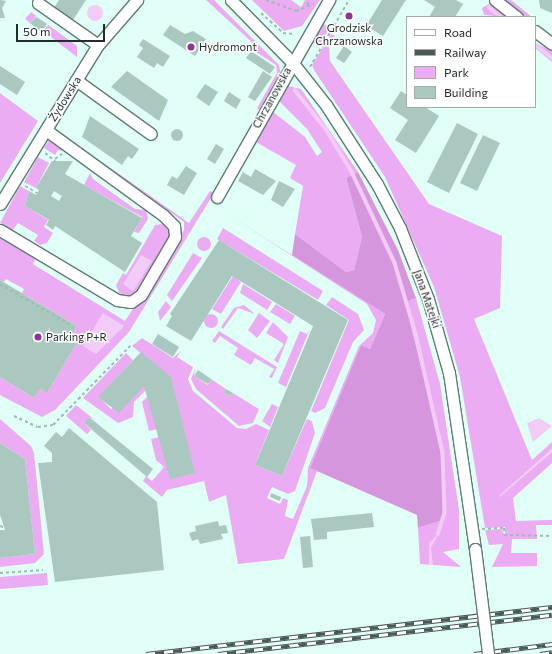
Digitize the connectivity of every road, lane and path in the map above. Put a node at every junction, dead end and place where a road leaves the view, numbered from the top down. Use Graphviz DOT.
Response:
graph roads {
  1 [pos="137,0"];
  2 [pos="231,0"];
  3 [pos="266,0"];
  4 [pos="310,0"];
  5 [pos="349,0"];
  6 [pos="495,0"];
  7 [pos="328,1"];
  8 [pos="38,3"];
  9 [pos="306,6"];
  10 [pos="516,16"];
  11 [pos="277,28"];
  12 [pos="536,32"];
  13 [pos="294,34"];
  14 [pos="552,44"];
  15 [pos="98,45"];
  16 [pos="292,62"];
  17 [pos="313,73"];
  18 [pos="76,80"];
  19 [pos="46,130"];
  20 [pos="152,134"];
  21 [pos="40,150"];
  22 [pos="55,161"];
  23 [pos="20,183"];
  24 [pos="37,192"];
  25 [pos="217,197"];
  26 [pos="0,204"];
  27 [pos="0,230"];
  28 [pos="0,284"];
  29 [pos="69,324"];
  30 [pos="132,345"];
  31 [pos="14,416"];
  32 [pos="0,526"];
  33 [pos="4,528"];
  34 [pos="481,529"];
  35 [pos="552,536"];
  36 [pos="43,570"];
  37 [pos="0,573"];
  38 [pos="488,654"];
  1 -- 15 [label="street, Żydowska"];
  2 -- 16 [label="street, Jana Matejki"];
  3 -- 9 [label="path"];
  4 -- 9 [label="path"];
  5 -- 17 [label="path"];
  6 -- 10 [label="street"];
  7 -- 9 [label="path"];
  7 -- 16 [label="street, Chrzanowska"];
  8 -- 15 [label="street"];
  11 -- 13 [label="path"];
  12 -- 14 [label="street"];
  15 -- 18 [label="street, Żydowska"];
  16 -- 25 [label="street, Chrzanowska"];
  16 -- 38 [label="street, Jana Matejki, bridge"];
  18 -- 19 [label="street, Żydowska"];
  18 -- 20 [label="street"];
  19 -- 26 [label="street, Żydowska"];
  19 -- 27 [label="street"];
  21 -- 22 [label="path"];
  23 -- 24 [label="path"];
  28 -- 29 [label="path"];
  30 -- 31 [label="path"];
  32 -- 33 [label="path"];
  34 -- 35 [label="path"];
  36 -- 37 [label="path"];
}
